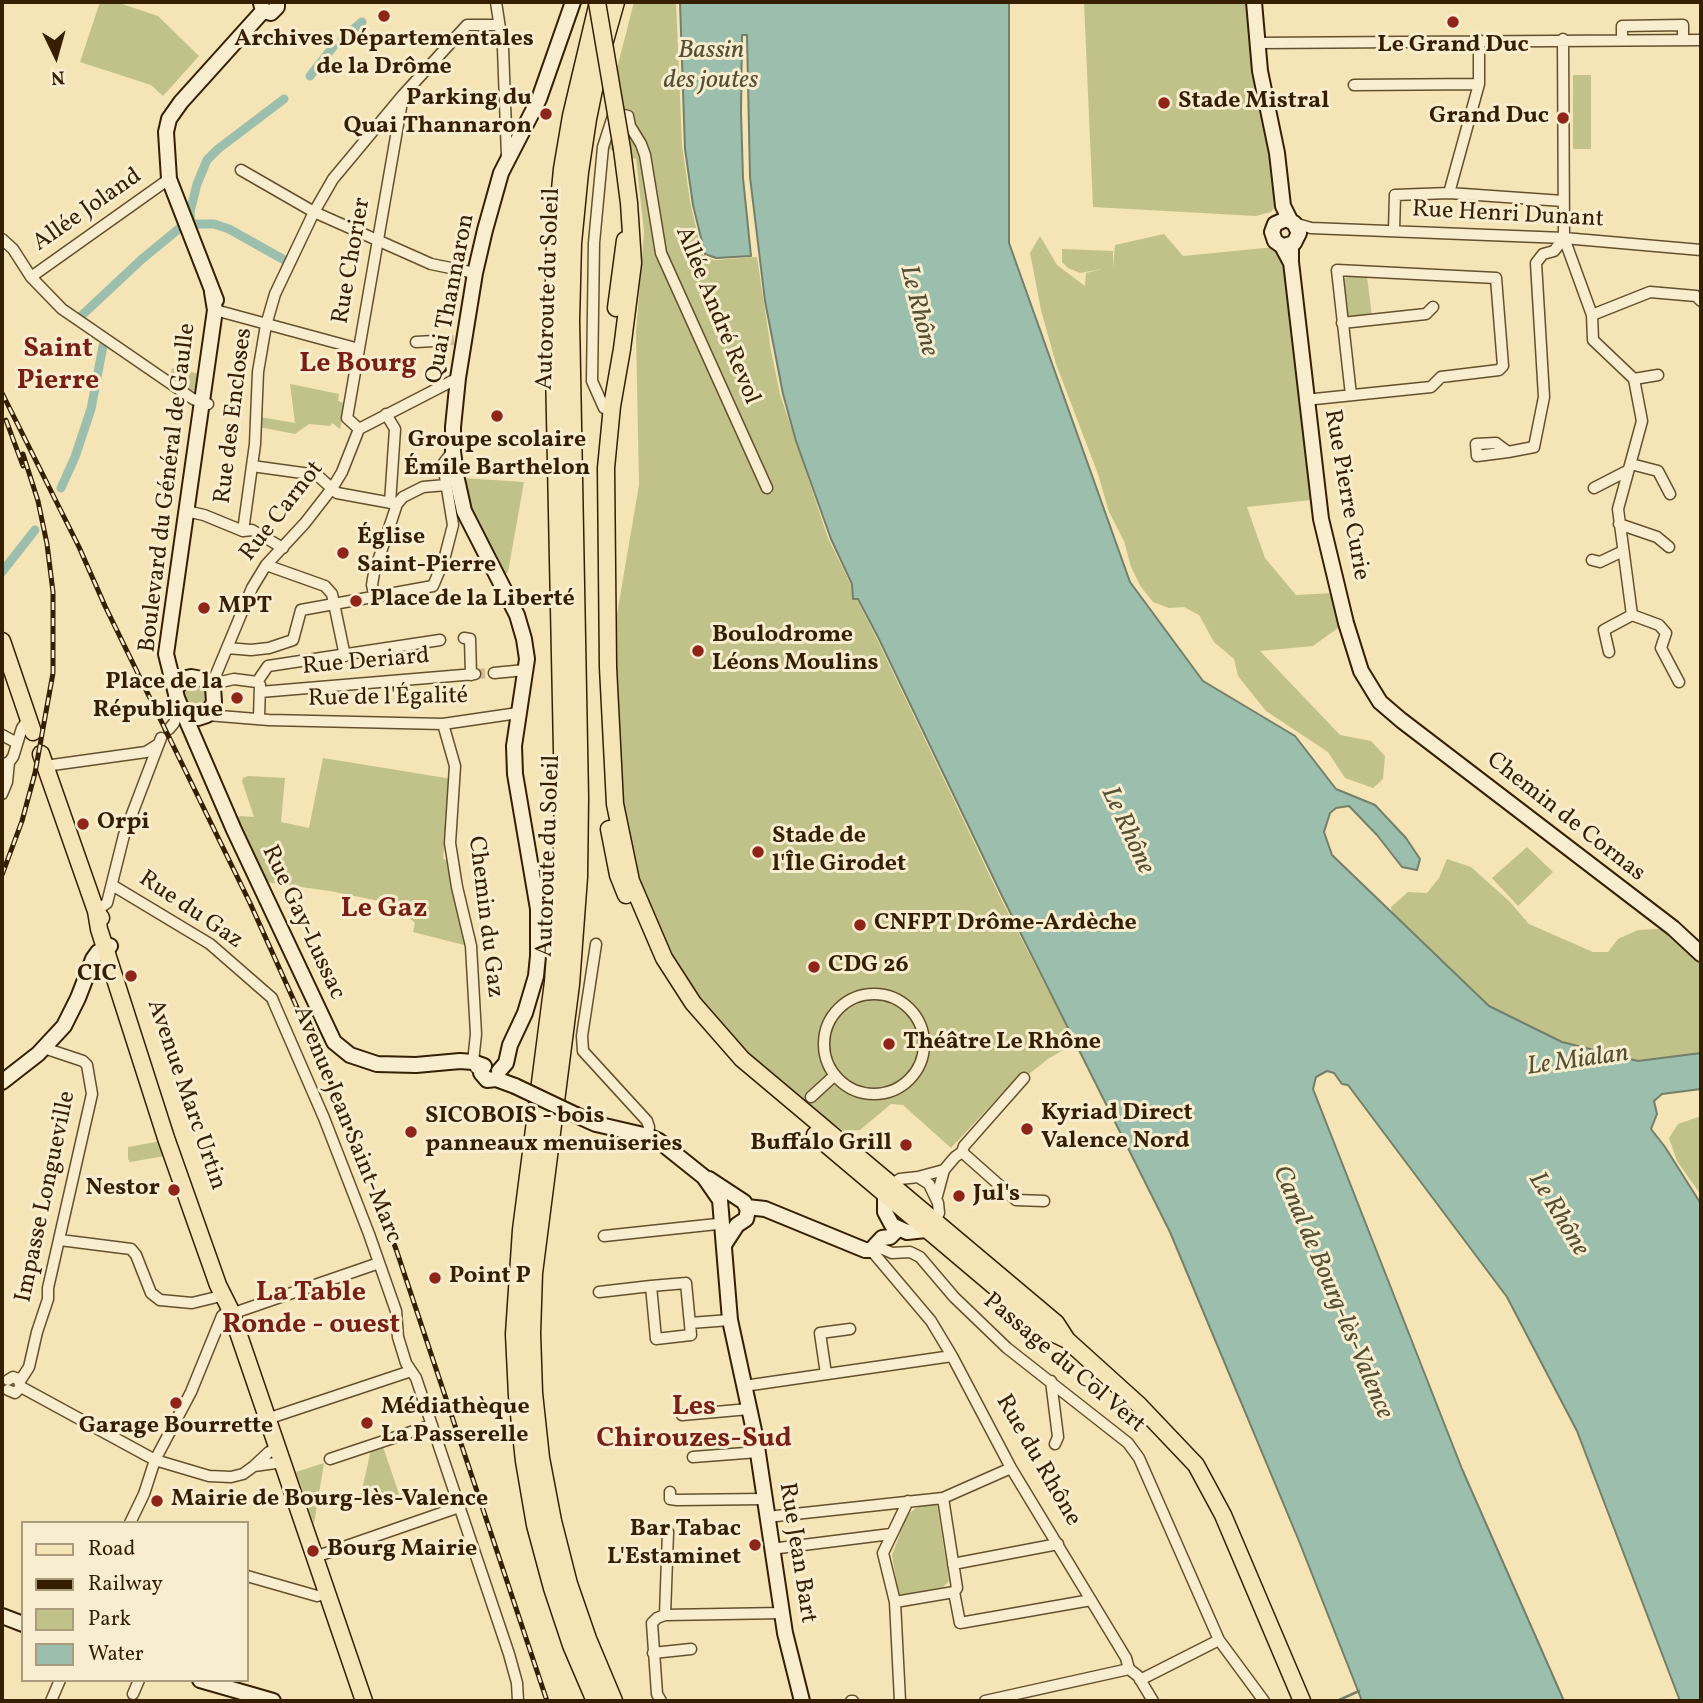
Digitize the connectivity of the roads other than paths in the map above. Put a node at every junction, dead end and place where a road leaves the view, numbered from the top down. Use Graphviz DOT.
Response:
graph roads {
  1 [pos="277,2"];
  2 [pos="496,2"];
  3 [pos="598,2"];
  4 [pos="615,2"];
  5 [pos="1254,2"];
  6 [pos="571,4"];
  7 [pos="260,6"];
  8 [pos="499,25"];
  9 [pos="1563,39"];
  10 [pos="1479,40"];
  11 [pos="1701,40"];
  12 [pos="1257,43"];
  13 [pos="1479,84"];
  14 [pos="1354,85"];
  15 [pos="403,95"];
  16 [pos="507,157"];
  17 [pos="241,170"];
  18 [pos="169,179"];
  19 [pos="1449,193"];
  20 [pos="1563,201"];
  21 [pos="629,203"];
  22 [pos="314,212"];
  23 [pos="1394,230"];
  24 [pos="1292,231"];
  25 [pos="1564,238"];
  26 [pos="2,239"];
  27 [pos="377,240"];
  28 [pos="1701,250"];
  29 [pos="475,273"];
  30 [pos="31,277"];
  31 [pos="1701,301"];
  32 [pos="1433,307"];
  33 [pos="218,310"];
  34 [pos="1592,315"];
  35 [pos="1342,323"];
  36 [pos="266,325"];
  37 [pos="433,341"];
  38 [pos="416,342"];
  39 [pos="359,349"];
  40 [pos="1658,375"];
  41 [pos="458,378"];
  42 [pos="1634,379"];
  43 [pos="1351,395"];
  44 [pos="1306,400"];
  45 [pos="205,403"];
  46 [pos="604,408"];
  47 [pos="386,414"];
  48 [pos="359,429"];
  49 [pos="453,451"];
  50 [pos="1508,452"];
  51 [pos="252,466"];
  52 [pos="1629,468"];
  53 [pos="446,485"];
  54 [pos="332,487"];
  55 [pos="767,488"];
  56 [pos="1594,488"];
  57 [pos="1670,494"];
  58 [pos="393,503"];
  59 [pos="190,511"];
  60 [pos="1619,524"];
  61 [pos="243,531"];
  62 [pos="1669,547"];
  63 [pos="283,548"];
  64 [pos="1623,551"];
  65 [pos="1592,560"];
  66 [pos="266,565"];
  67 [pos="375,598"];
  68 [pos="335,604"];
  69 [pos="1632,615"];
  70 [pos="464,638"];
  71 [pos="440,640"];
  72 [pos="2,641"];
  73 [pos="227,648"];
  74 [pos="1609,652"];
  75 [pos="345,656"];
  76 [pos="525,670"];
  77 [pos="494,673"];
  78 [pos="1679,682"];
  79 [pos="181,683"];
  80 [pos="212,684"];
  81 [pos="259,687"];
  82 [pos="518,713"];
  83 [pos="187,717"];
  84 [pos="259,718"];
  85 [pos="1401,720"];
  86 [pos="443,724"];
  87 [pos="24,733"];
  88 [pos="2,735"];
  89 [pos="159,741"];
  90 [pos="148,758"];
  91 [pos="43,760"];
  92 [pos="5,764"];
  93 [pos="2,793"];
  94 [pos="112,885"];
  95 [pos="96,911"];
  96 [pos="596,944"];
  97 [pos="107,947"];
  98 [pos="1701,954"];
  99 [pos="274,1003"];
  100 [pos="44,1048"];
  101 [pos="489,1070"];
  102 [pos="835,1075"];
  103 [pos="1024,1078"];
  104 [pos="2,1082"];
  105 [pos="811,1097"];
  106 [pos="648,1136"];
  107 [pos="962,1152"];
  108 [pos="690,1165"];
  109 [pos="944,1170"];
  110 [pos="704,1177"];
  111 [pos="918,1177"];
  112 [pos="888,1190"];
  113 [pos="937,1196"];
  114 [pos="1044,1201"];
  115 [pos="743,1203"];
  116 [pos="722,1213"];
  117 [pos="893,1224"];
  118 [pos="737,1225"];
  119 [pos="930,1225"];
  120 [pos="604,1236"];
  121 [pos="60,1240"];
  122 [pos="724,1245"];
  123 [pos="877,1245"];
  124 [pos="379,1263"];
  125 [pos="651,1286"];
  126 [pos="599,1292"];
  127 [pos="228,1306"];
  128 [pos="730,1320"];
  129 [pos="690,1323"];
  130 [pos="850,1329"];
  131 [pos="952,1356"];
  132 [pos="411,1371"];
  133 [pos="826,1374"];
  134 [pos="1051,1381"];
  135 [pos="21,1384"];
  136 [pos="5,1386"];
  137 [pos="744,1386"];
  138 [pos="749,1409"];
  139 [pos="682,1415"];
  140 [pos="267,1419"];
  141 [pos="432,1425"];
  142 [pos="1055,1444"];
  143 [pos="278,1449"];
  144 [pos="758,1452"];
  145 [pos="692,1457"];
  146 [pos="330,1459"];
  147 [pos="155,1460"];
  148 [pos="254,1466"];
  149 [pos="1011,1468"];
  150 [pos="670,1492"];
  151 [pos="943,1498"];
  152 [pos="764,1500"];
  153 [pos="908,1501"];
  154 [pos="459,1507"];
  155 [pos="767,1517"];
  156 [pos="131,1521"];
  157 [pos="668,1532"];
  158 [pos="891,1535"];
  159 [pos="1058,1544"];
  160 [pos="771,1549"];
  161 [pos="315,1557"];
  162 [pos="953,1564"];
  163 [pos="248,1576"];
  164 [pos="954,1592"];
  165 [pos="328,1593"];
  166 [pos="1091,1600"];
  167 [pos="895,1602"];
  168 [pos="782,1613"];
  169 [pos="2,1615"];
  170 [pos="665,1615"];
  171 [pos="21,1623"];
  172 [pos="1219,1640"];
  173 [pos="691,1649"];
  174 [pos="653,1653"];
  175 [pos="1129,1669"];
  176 [pos="1140,1680"];
  177 [pos="59,1682"];
  178 [pos="138,1682"];
  179 [pos="207,1682"];
  180 [pos="134,1694"];
  181 [pos="51,1701"];
  182 [pos="274,1701"];
  183 [pos="364,1701"];
  184 [pos="518,1701"];
  185 [pos="596,1701"];
  186 [pos="614,1701"];
  187 [pos="661,1701"];
  188 [pos="802,1701"];
  189 [pos="900,1701"];
  190 [pos="985,1701"];
  191 [pos="1153,1701"];
  192 [pos="1264,1701"];
  193 [pos="1302,1701"];
  1 -- 7 [label="street, Boulevard du Général de Gaulle"];
  2 -- 8 [label="street"];
  3 -- 21 [label="main road, bridge"];
  3 -- 185 [label="highway, Autoroute du Soleil"];
  4 -- 186 [label="highway, Autoroute du Soleil"];
  5 -- 12 [label="street, Rue Pierre Curie"];
  6 -- 16 [label="street, Quai Thannaron"];
  7 -- 18 [label="street, Boulevard du Général de Gaulle"];
  8 -- 15 [label="street, Rue des Encloses"];
  8 -- 16 [label="street"];
  9 -- 10 [label="street"];
  9 -- 11 [label="street"];
  9 -- 20 [label="street"];
  10 -- 12 [label="street"];
  10 -- 13 [label="street"];
  12 -- 24 [label="street, Rue Pierre Curie"];
  13 -- 14 [label="street"];
  13 -- 19 [label="street"];
  15 -- 22 [label="street, Rue des Encloses"];
  15 -- 27 [label="street, Rue Chorier"];
  16 -- 29 [label="street, Quai Thannaron"];
  17 -- 22 [label="street"];
  18 -- 30 [label="street, Allée Joland"];
  18 -- 33 [label="street, Boulevard du Général de Gaulle"];
  19 -- 20 [label="street"];
  19 -- 23 [label="street"];
  20 -- 25 [label="street"];
  21 -- 46 [label="main road"];
  21 -- 112 [label="main road"];
  22 -- 27 [label="street"];
  22 -- 36 [label="street, Rue des Encloses"];
  23 -- 24 [label="street, Rue Henri Dunant"];
  23 -- 25 [label="street, Rue Henri Dunant"];
  24 -- 44 [label="street, Rue Pierre Curie"];
  25 -- 28 [label="street, Rue Henri Dunant"];
  25 -- 34 [label="street"];
  25 -- 50 [label="street"];
  26 -- 30 [label="street"];
  27 -- 29 [label="street"];
  27 -- 39 [label="street, Rue Chorier"];
  29 -- 41 [label="street, Quai Thannaron"];
  30 -- 45 [label="street"];
  31 -- 34 [label="street"];
  32 -- 35 [label="street"];
  33 -- 36 [label="street"];
  33 -- 45 [label="street, Boulevard du Général de Gaulle"];
  34 -- 42 [label="street"];
  35 -- 43 [label="street"];
  35 -- 43 [label="street"];
  36 -- 39 [label="street"];
  36 -- 51 [label="street, Rue des Encloses"];
  37 -- 38 [label="street"];
  39 -- 48 [label="street, Rue Chorier"];
  40 -- 42 [label="street"];
  41 -- 47 [label="street"];
  41 -- 49 [label="street, Quai Thannaron"];
  42 -- 52 [label="street"];
  43 -- 44 [label="street"];
  44 -- 85 [label="street, Rue Pierre Curie"];
  45 -- 59 [label="street, Boulevard du Général de Gaulle"];
  46 -- 55 [label="street, Allée André Revol"];
  46 -- 112 [label="main road"];
  47 -- 48 [label="street"];
  47 -- 58 [label="street"];
  48 -- 54 [label="street, Rue Carnot"];
  49 -- 53 [label="street"];
  49 -- 76 [label="street, Quai Thannaron"];
  51 -- 54 [label="street"];
  51 -- 61 [label="street, Rue des Encloses"];
  52 -- 56 [label="street"];
  52 -- 57 [label="street"];
  52 -- 60 [label="street"];
  53 -- 58 [label="street"];
  53 -- 67 [label="street"];
  54 -- 58 [label="street"];
  54 -- 63 [label="street, Rue Carnot"];
  58 -- 67 [label="street"];
  59 -- 61 [label="street"];
  59 -- 79 [label="street, Boulevard du Général de Gaulle"];
  60 -- 62 [label="street"];
  60 -- 64 [label="street"];
  61 -- 63 [label="street"];
  63 -- 66 [label="street, Rue Carnot"];
  64 -- 65 [label="street"];
  64 -- 69 [label="street"];
  66 -- 68 [label="street"];
  66 -- 73 [label="street, Rue Carnot"];
  67 -- 68 [label="street"];
  68 -- 73 [label="street"];
  68 -- 75 [label="street"];
  69 -- 74 [label="street"];
  69 -- 78 [label="street"];
  70 -- 81 [label="street, Rue Deriard"];
  71 -- 75 [label="street"];
  72 -- 87 [label="main road"];
  73 -- 80 [label="street, Rue Carnot"];
  75 -- 81 [label="street"];
  76 -- 77 [label="street"];
  76 -- 82 [label="street, Quai Thannaron"];
  79 -- 80 [label="street"];
  79 -- 83 [label="street"];
  80 -- 81 [label="street"];
  80 -- 83 [label="street"];
  81 -- 84 [label="street"];
  82 -- 86 [label="street, Rue de l'Égalité"];
  82 -- 101 [label="street, Quai Thannaron"];
  83 -- 84 [label="street"];
  83 -- 101 [label="street, Rue Gay-Lussac"];
  84 -- 86 [label="street, Rue de l'Égalité"];
  85 -- 98 [label="street, Chemin de Cornas"];
  86 -- 101 [label="street, Chemin du Gaz"];
  87 -- 88 [label="street"];
  87 -- 92 [label="street"];
  89 -- 90 [label="street"];
  90 -- 91 [label="street"];
  90 -- 94 [label="street"];
  91 -- 95 [label="main road, Avenue Marc Urtin"];
  92 -- 93 [label="street"];
  94 -- 95 [label="street"];
  94 -- 99 [label="street, Rue du Gaz"];
  95 -- 97 [label="main road, Avenue Marc Urtin"];
  96 -- 106 [label="street"];
  97 -- 100 [label="street"];
  97 -- 127 [label="main road, Avenue Marc Urtin"];
  99 -- 124 [label="street, Avenue Jean Saint-Marc"];
  100 -- 104 [label="street"];
  100 -- 121 [label="street, Impasse Longueville"];
  101 -- 106 [label="street, Rue Gay-Lussac, bridge"];
  102 -- 102 [label="street"];
  102 -- 105 [label="street"];
  103 -- 107 [label="street"];
  106 -- 108 [label="street, Rue Gay-Lussac"];
  107 -- 109 [label="street"];
  107 -- 114 [label="street"];
  108 -- 110 [label="street, Rue Jean Bart"];
  109 -- 111 [label="street"];
  109 -- 113 [label="street"];
  110 -- 115 [label="street, Rue Jean Bart"];
  110 -- 116 [label="street, Rue Jean Bart"];
  111 -- 112 [label="street"];
  111 -- 113 [label="street"];
  112 -- 117 [label="street"];
  112 -- 119 [label="main road"];
  113 -- 119 [label="street"];
  115 -- 116 [label="street"];
  115 -- 118 [label="street"];
  115 -- 123 [label="street"];
  116 -- 118 [label="street"];
  116 -- 120 [label="street"];
  116 -- 122 [label="street, Rue Jean Bart"];
  117 -- 119 [label="street"];
  117 -- 123 [label="street"];
  118 -- 122 [label="street"];
  119 -- 193 [label="main road"];
  121 -- 127 [label="street"];
  121 -- 135 [label="street, Impasse Longueville"];
  122 -- 128 [label="street, Rue Jean Bart"];
  123 -- 131 [label="street, Rue du Rhône"];
  123 -- 134 [label="street, Passage du Col Vert"];
  124 -- 127 [label="street"];
  124 -- 132 [label="street, Avenue Jean Saint-Marc"];
  125 -- 126 [label="street"];
  125 -- 129 [label="street"];
  125 -- 129 [label="street"];
  127 -- 140 [label="main road, Avenue Marc Urtin"];
  127 -- 147 [label="street"];
  128 -- 129 [label="street"];
  128 -- 137 [label="street, Rue Jean Bart"];
  130 -- 133 [label="street"];
  131 -- 133 [label="street"];
  131 -- 149 [label="street, Rue du Rhône"];
  132 -- 140 [label="street"];
  132 -- 141 [label="street, Avenue Jean Saint-Marc"];
  133 -- 137 [label="street"];
  134 -- 142 [label="street"];
  134 -- 172 [label="street, Passage du Col Vert"];
  135 -- 136 [label="street"];
  135 -- 147 [label="street"];
  137 -- 138 [label="street, Rue Jean Bart"];
  138 -- 139 [label="street"];
  138 -- 144 [label="street, Rue Jean Bart"];
  140 -- 143 [label="main road, Avenue Marc Urtin"];
  141 -- 146 [label="street"];
  141 -- 154 [label="street, Avenue Jean Saint-Marc"];
  143 -- 148 [label="street"];
  143 -- 148 [label="street"];
  143 -- 161 [label="main road, Avenue Marc Urtin"];
  144 -- 145 [label="street"];
  144 -- 152 [label="street, Rue Jean Bart"];
  147 -- 148 [label="street"];
  147 -- 156 [label="street"];
  149 -- 151 [label="street"];
  149 -- 159 [label="street, Rue du Rhône"];
  150 -- 152 [label="street"];
  151 -- 153 [label="street"];
  151 -- 162 [label="street"];
  152 -- 155 [label="street, Rue Jean Bart"];
  153 -- 155 [label="street"];
  153 -- 158 [label="street"];
  154 -- 161 [label="street"];
  154 -- 184 [label="street, Avenue Jean Saint-Marc"];
  155 -- 160 [label="street, Rue Jean Bart"];
  157 -- 170 [label="street"];
  158 -- 160 [label="street"];
  158 -- 167 [label="street"];
  159 -- 162 [label="street"];
  159 -- 166 [label="street, Rue du Rhône"];
  160 -- 168 [label="street, Rue Jean Bart"];
  161 -- 165 [label="main road, Avenue Marc Urtin"];
  162 -- 164 [label="street"];
  163 -- 165 [label="street"];
  164 -- 166 [label="street"];
  164 -- 167 [label="street"];
  165 -- 183 [label="main road, Avenue Marc Urtin"];
  166 -- 175 [label="street, Rue du Rhône"];
  167 -- 189 [label="street"];
  168 -- 170 [label="street"];
  168 -- 188 [label="street, Rue Jean Bart"];
  169 -- 171 [label="street"];
  170 -- 174 [label="street"];
  172 -- 176 [label="street"];
  172 -- 192 [label="street, Passage du Col Vert"];
  173 -- 174 [label="street"];
  174 -- 187 [label="street"];
  175 -- 176 [label="street, Rue du Rhône"];
  175 -- 190 [label="street"];
  176 -- 191 [label="street, Rue du Rhône"];
  177 -- 181 [label="street"];
  178 -- 180 [label="street"];
  179 -- 182 [label="street"];
}
